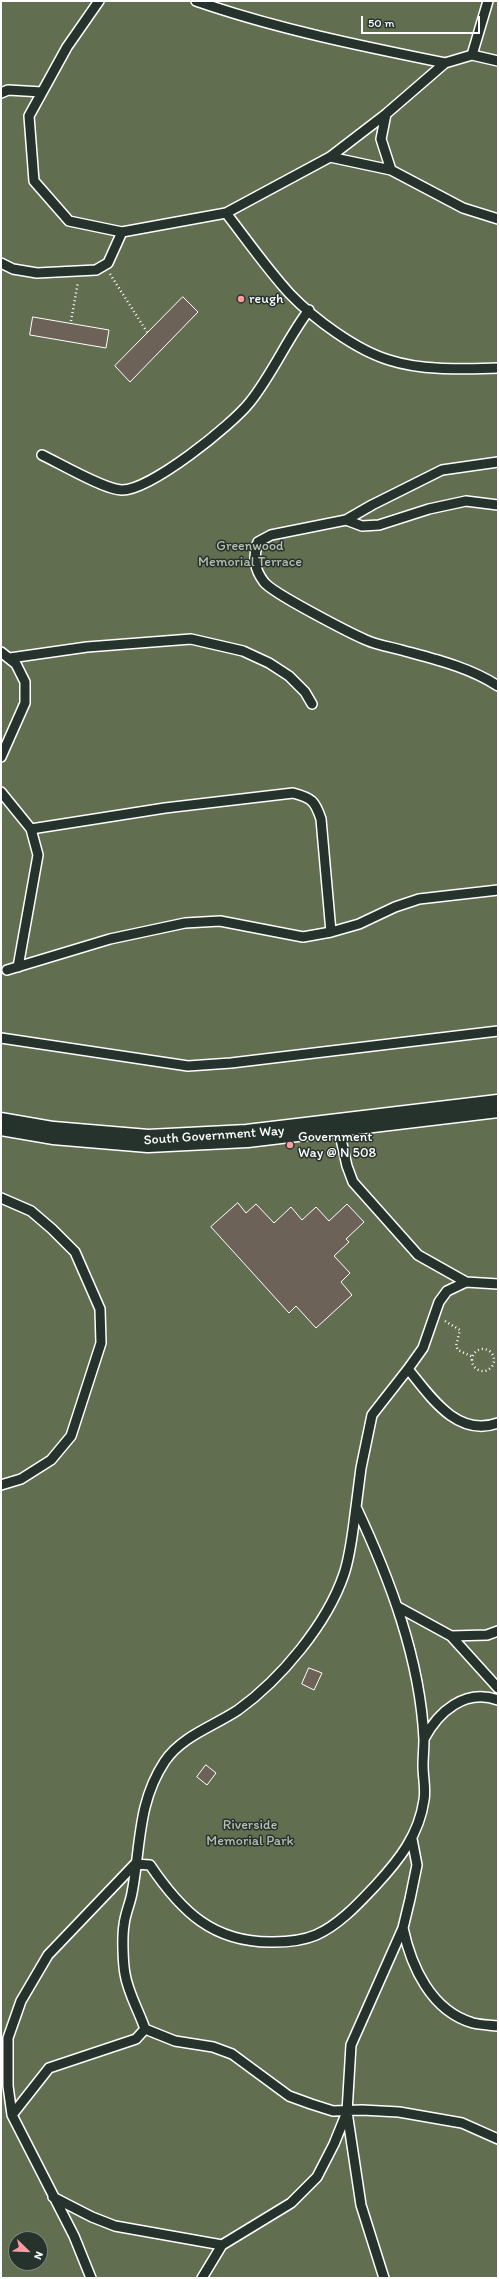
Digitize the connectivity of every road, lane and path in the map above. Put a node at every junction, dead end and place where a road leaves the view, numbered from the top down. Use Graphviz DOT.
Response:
graph roads {
  1 [pos="99,1"];
  2 [pos="196,1"];
  3 [pos="488,1"];
  4 [pos="472,55"];
  5 [pos="498,62"];
  6 [pos="445,63"];
  7 [pos="42,92"];
  8 [pos="1,93"];
  9 [pos="386,114"];
  10 [pos="330,157"];
  11 [pos="391,170"];
  12 [pos="226,213"];
  13 [pos="498,219"];
  14 [pos="122,232"];
  15 [pos="1,263"];
  16 [pos="104,266"];
  17 [pos="80,270"];
  18 [pos="309,310"];
  19 [pos="71,321"];
  20 [pos="147,332"];
  21 [pos="498,368"];
  22 [pos="42,455"];
  23 [pos="498,462"];
  24 [pos="498,505"];
  25 [pos="346,520"];
  26 [pos="1,652"];
  27 [pos="10,658"];
  28 [pos="498,686"];
  29 [pos="312,704"];
  30 [pos="1,757"];
  31 [pos="1,792"];
  32 [pos="31,830"];
  33 [pos="498,890"];
  34 [pos="331,932"];
  35 [pos="18,967"];
  36 [pos="3,971"];
  37 [pos="498,1031"];
  38 [pos="1,1038"];
  39 [pos="498,1106"];
  40 [pos="1,1124"];
  41 [pos="338,1126"];
  42 [pos="1,1198"];
  43 [pos="466,1282"];
  44 [pos="498,1284"];
  45 [pos="439,1302"];
  46 [pos="473,1357"];
  47 [pos="408,1369"];
  48 [pos="498,1423"];
  49 [pos="1,1485"];
  50 [pos="356,1507"];
  51 [pos="398,1607"];
  52 [pos="498,1631"];
  53 [pos="451,1636"];
  54 [pos="498,1688"];
  55 [pos="498,1700"];
  56 [pos="424,1739"];
  57 [pos="412,1839"];
  58 [pos="136,1864"];
  59 [pos="403,1928"];
  60 [pos="498,2026"];
  61 [pos="145,2029"];
  62 [pos="347,2112"];
  63 [pos="12,2115"];
  64 [pos="498,2139"];
  65 [pos="53,2196"];
  66 [pos="222,2245"];
  67 [pos="91,2278"];
  68 [pos="202,2278"];
  69 [pos="384,2278"];
  1 -- 7 [label="lane"];
  2 -- 6 [label="lane"];
  3 -- 4 [label="lane"];
  4 -- 5 [label="lane"];
  4 -- 6 [label="lane"];
  6 -- 9 [label="lane"];
  7 -- 8 [label="lane"];
  7 -- 14 [label="lane"];
  9 -- 10 [label="lane"];
  9 -- 11 [label="lane"];
  10 -- 11 [label="lane"];
  10 -- 12 [label="lane"];
  11 -- 13 [label="lane"];
  12 -- 14 [label="lane"];
  12 -- 18 [label="lane"];
  14 -- 16 [label="lane"];
  15 -- 17 [label="lane"];
  16 -- 17 [label="lane"];
  16 -- 20 [label="path"];
  17 -- 19 [label="path"];
  18 -- 21 [label="lane"];
  18 -- 22 [label="lane"];
  23 -- 25 [label="lane"];
  24 -- 25 [label="lane"];
  25 -- 28 [label="lane"];
  26 -- 27 [label="lane"];
  27 -- 29 [label="lane"];
  27 -- 30 [label="lane"];
  31 -- 32 [label="lane"];
  32 -- 34 [label="lane"];
  32 -- 35 [label="lane"];
  33 -- 34 [label="lane"];
  34 -- 35 [label="lane"];
  35 -- 36 [label="lane"];
  37 -- 38 [label="lane"];
  39 -- 41 [label="main road, South Government Way"];
  40 -- 41 [label="main road, South Government Way"];
  41 -- 43 [label="lane"];
  42 -- 49 [label="lane"];
  43 -- 44 [label="lane"];
  43 -- 45 [label="lane"];
  45 -- 46 [label="path"];
  45 -- 47 [label="lane"];
  46 -- 46 [label="path"];
  47 -- 48 [label="lane"];
  47 -- 50 [label="lane"];
  50 -- 51 [label="lane"];
  50 -- 58 [label="lane"];
  51 -- 53 [label="lane"];
  51 -- 56 [label="lane"];
  52 -- 53 [label="lane"];
  53 -- 54 [label="lane"];
  55 -- 56 [label="lane"];
  56 -- 57 [label="lane"];
  57 -- 58 [label="lane"];
  57 -- 59 [label="lane"];
  58 -- 61 [label="lane"];
  58 -- 63 [label="lane"];
  59 -- 60 [label="lane"];
  59 -- 62 [label="lane"];
  61 -- 62 [label="lane"];
  61 -- 63 [label="lane"];
  62 -- 64 [label="lane"];
  62 -- 66 [label="lane"];
  62 -- 69 [label="lane"];
  63 -- 65 [label="lane"];
  65 -- 66 [label="lane"];
  65 -- 67 [label="lane"];
  66 -- 68 [label="lane"];
}
